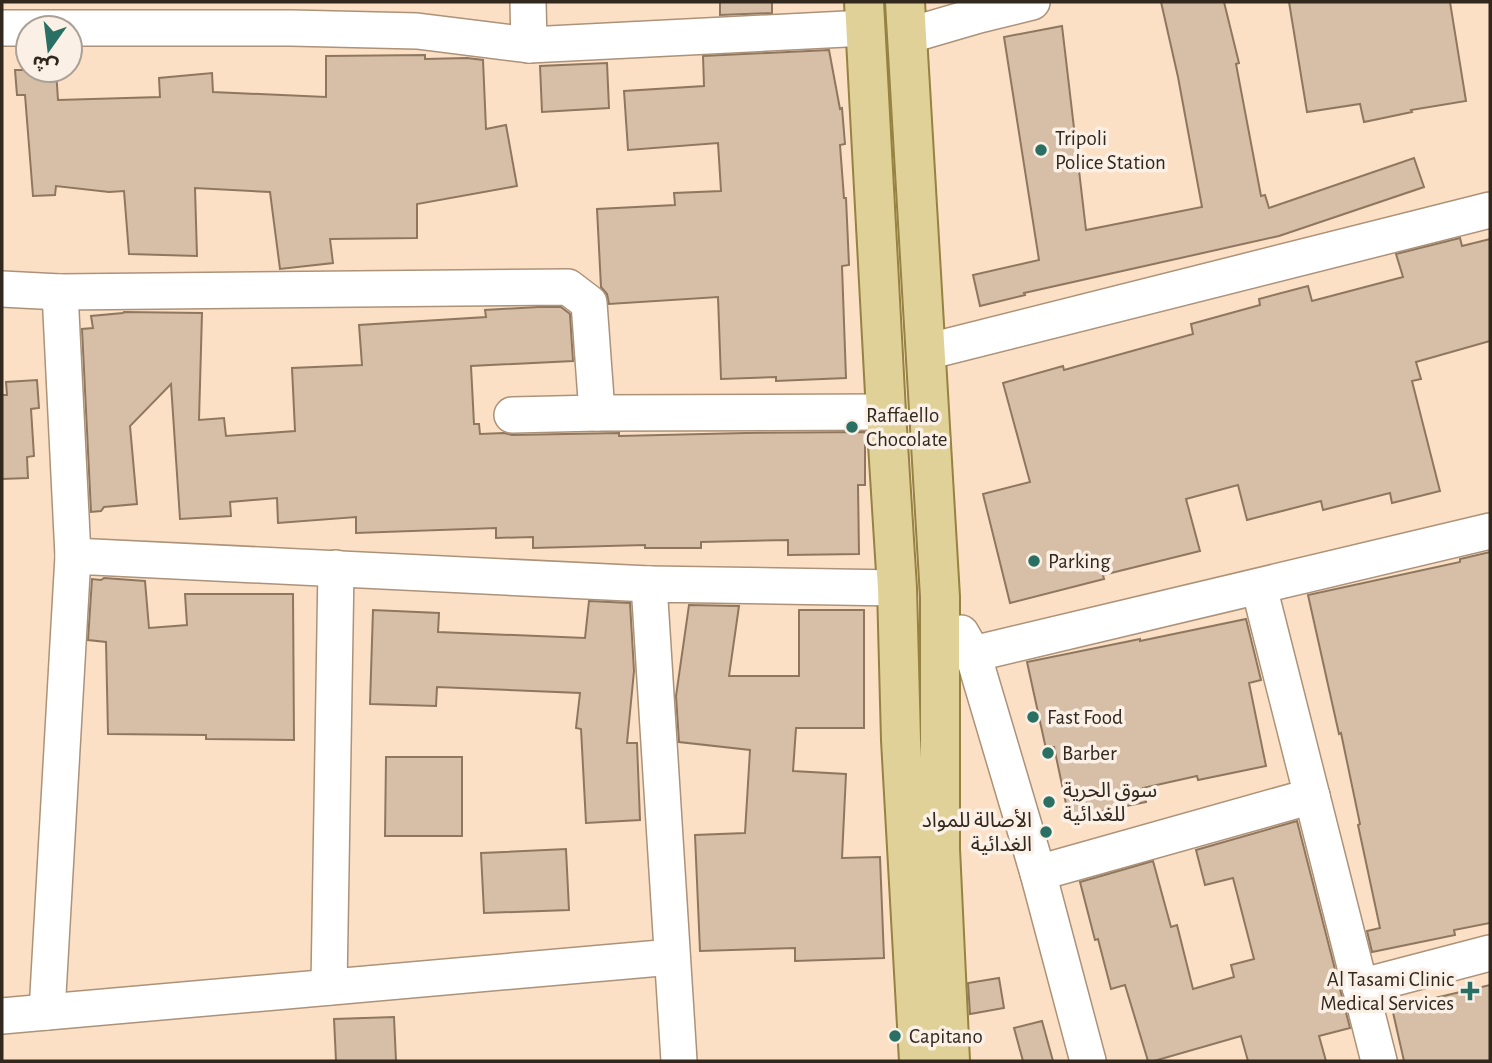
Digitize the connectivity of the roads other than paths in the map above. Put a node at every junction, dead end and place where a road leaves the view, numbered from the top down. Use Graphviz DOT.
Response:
graph roads {
  1 [pos="528,2"];
  2 [pos="1032,2"];
  3 [pos="292,15"];
  4 [pos="865,15"];
  5 [pos="906,19"];
  6 [pos="2,27"];
  7 [pos="529,45"];
  8 [pos="1490,210"];
  9 [pos="2,289"];
  10 [pos="60,292"];
  11 [pos="926,352"];
  12 [pos="886,412"];
  13 [pos="597,413"];
  14 [pos="512,415"];
  15 [pos="1490,531"];
  16 [pos="73,556"];
  17 [pos="335,568"];
  18 [pos="649,584"];
  19 [pos="1259,587"];
  20 [pos="897,588"];
  21 [pos="940,597"];
  22 [pos="973,654"];
  23 [pos="1312,796"];
  24 [pos="1038,873"];
  25 [pos="1490,953"];
  26 [pos="672,957"];
  27 [pos="1360,986"];
  28 [pos="328,987"];
  29 [pos="47,1012"];
  30 [pos="2,1016"];
  31 [pos="679,1061"];
  32 [pos="919,1061"];
  33 [pos="950,1061"];
  34 [pos="1088,1061"];
  35 [pos="1379,1061"];
  1 -- 7 [label="street"];
  2 -- 5 [label="street"];
  3 -- 6 [label="street"];
  3 -- 7 [label="street"];
  4 -- 7 [label="street"];
  4 -- 12 [label="main road"];
  5 -- 11 [label="main road"];
  8 -- 11 [label="street"];
  9 -- 10 [label="street"];
  10 -- 13 [label="street"];
  10 -- 16 [label="street"];
  11 -- 21 [label="main road"];
  12 -- 13 [label="street"];
  12 -- 20 [label="main road"];
  13 -- 14 [label="street"];
  15 -- 19 [label="street"];
  16 -- 17 [label="street"];
  16 -- 29 [label="street"];
  17 -- 18 [label="street"];
  17 -- 28 [label="street"];
  18 -- 20 [label="street"];
  18 -- 26 [label="street"];
  19 -- 22 [label="street"];
  19 -- 23 [label="street"];
  20 -- 32 [label="main road"];
  21 -- 22 [label="street"];
  21 -- 33 [label="main road"];
  22 -- 24 [label="street"];
  23 -- 24 [label="street"];
  23 -- 27 [label="street"];
  24 -- 34 [label="street"];
  25 -- 27 [label="street"];
  26 -- 28 [label="street"];
  26 -- 31 [label="street"];
  27 -- 35 [label="street"];
  28 -- 29 [label="street"];
  29 -- 30 [label="street"];
}
